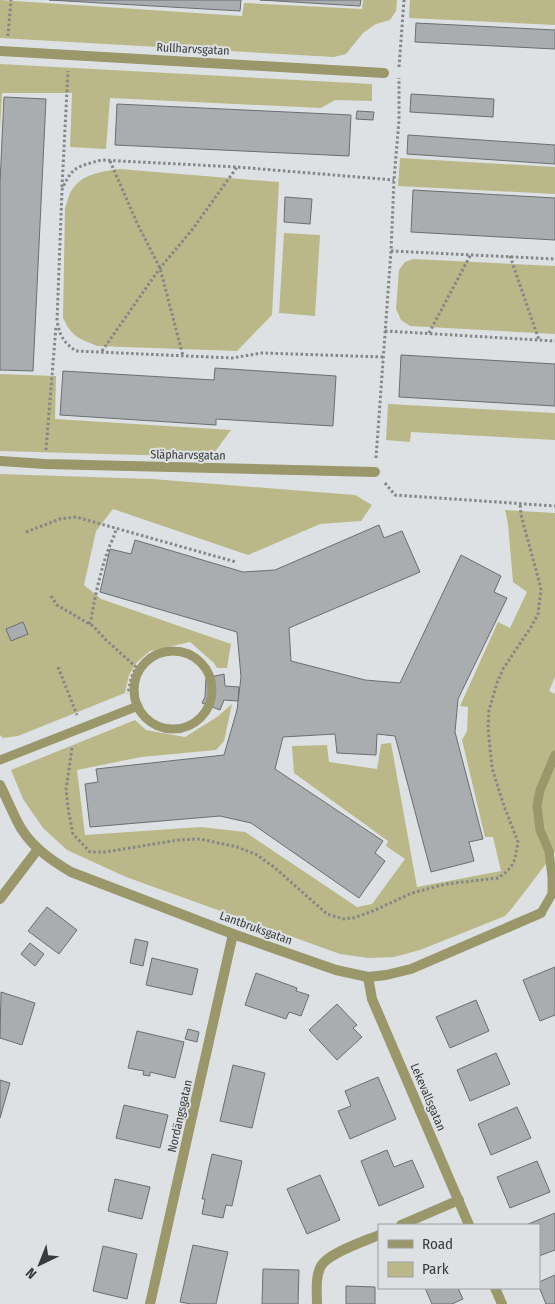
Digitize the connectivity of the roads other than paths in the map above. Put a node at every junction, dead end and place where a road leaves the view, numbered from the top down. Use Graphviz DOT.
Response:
graph roads {
  1 [pos="3,51"];
  2 [pos="384,73"];
  3 [pos="0,461"];
  4 [pos="375,472"];
  5 [pos="138,706"];
  6 [pos="555,755"];
  7 [pos="0,760"];
  8 [pos="0,785"];
  9 [pos="38,849"];
  10 [pos="0,899"];
  11 [pos="541,913"];
  12 [pos="233,934"];
  13 [pos="368,977"];
  14 [pos="458,1200"];
  15 [pos="403,1224"];
  16 [pos="469,1224"];
  17 [pos="378,1235"];
  18 [pos="495,1289"];
  19 [pos="150,1304"];
  20 [pos="317,1304"];
  21 [pos="502,1304"];
  1 -- 2 [label="street, Rullharvsgatan"];
  3 -- 4 [label="street, Släpharvsgatan"];
  5 -- 5 [label="lane"];
  5 -- 7 [label="lane"];
  6 -- 11 [label="lane"];
  8 -- 9 [label="street, Lantbruksgatan"];
  9 -- 10 [label="street"];
  9 -- 12 [label="street, Lantbruksgatan"];
  11 -- 13 [label="street, Lantbruksgatan"];
  12 -- 13 [label="street, Lantbruksgatan"];
  12 -- 19 [label="street, Nordängsgatan"];
  13 -- 14 [label="street, Lekevallsgatan"];
  14 -- 15 [label="street"];
  14 -- 16 [label="street, Lekevallsgatan"];
  17 -- 20 [label="street"];
  18 -- 21 [label="street"];
}
